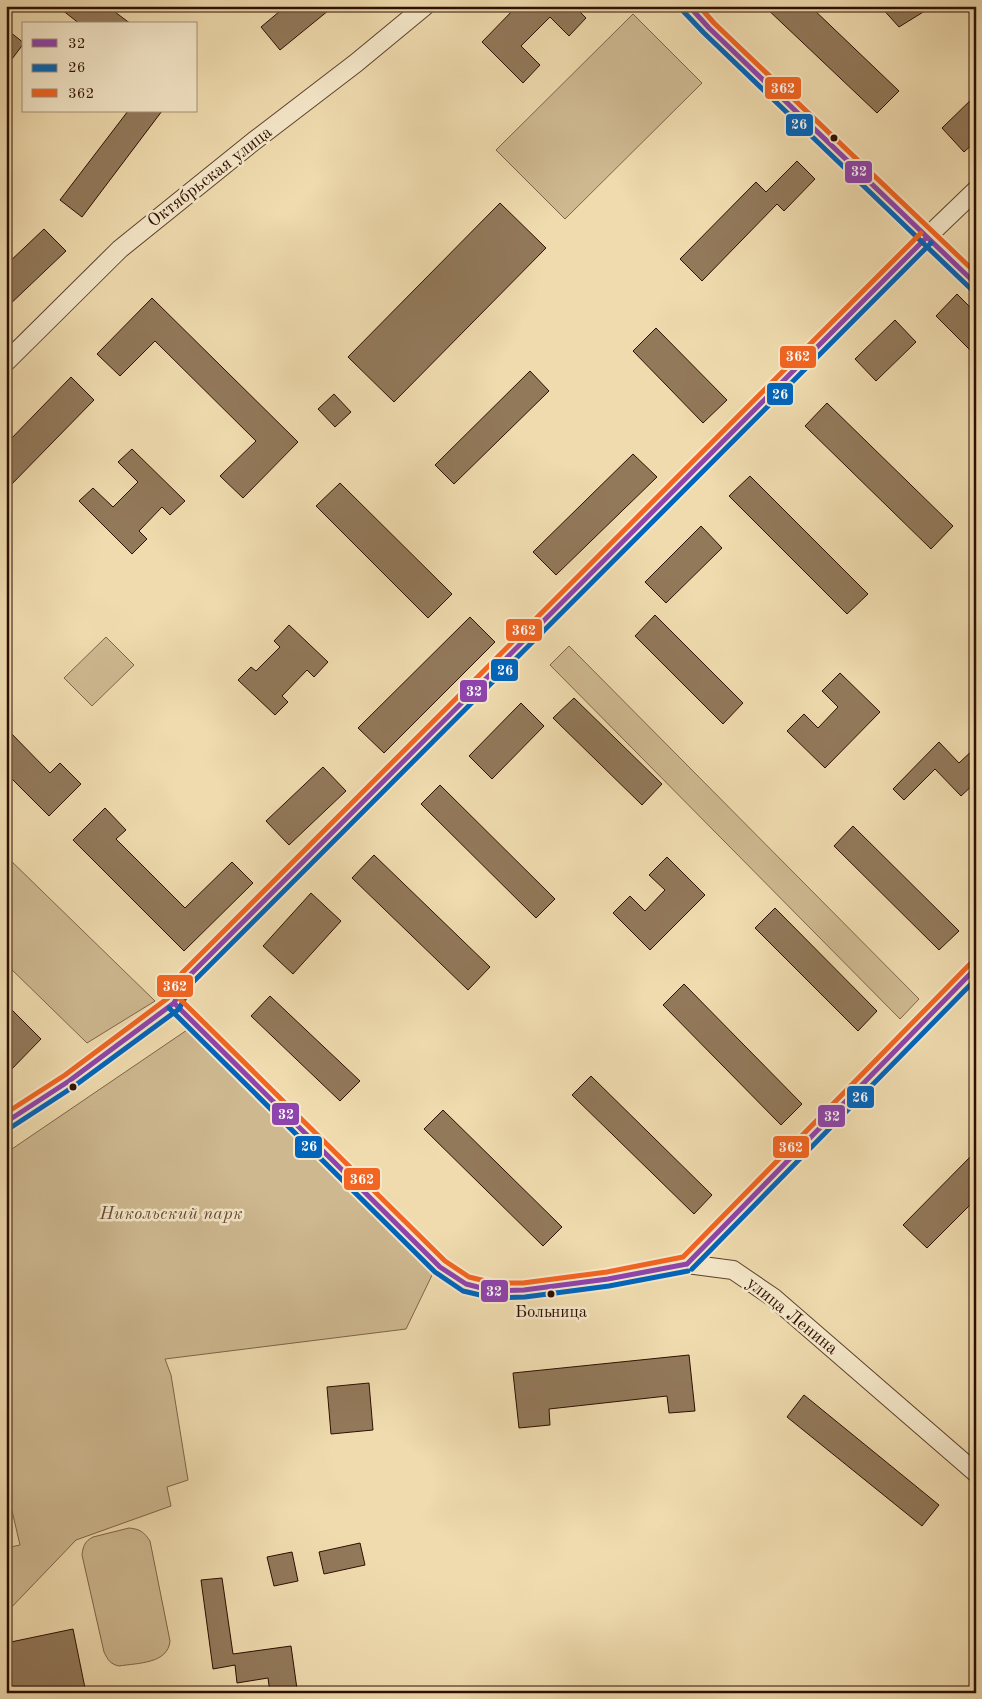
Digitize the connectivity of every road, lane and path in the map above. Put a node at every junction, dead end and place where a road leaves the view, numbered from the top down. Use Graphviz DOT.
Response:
graph roads {
  1 [pos="425,6"];
  2 [pos="688,6"];
  3 [pos="976,190"];
  4 [pos="926,238"];
  5 [pos="976,284"];
  6 [pos="6,362"];
  7 [pos="976,968"];
  8 [pos="174,1003"];
  9 [pos="6,1122"];
  10 [pos="687,1264"];
  11 [pos="976,1472"];
  1 -- 6 [label="street, Октябрьская улица"];
  2 -- 4 [label="street"];
  3 -- 4 [label="street"];
  4 -- 5 [label="street"];
  4 -- 8 [label="street"];
  7 -- 10 [label="street"];
  8 -- 9 [label="street"];
  8 -- 10 [label="street, улица Ленина"];
  10 -- 11 [label="street, улица Ленина"];
}
